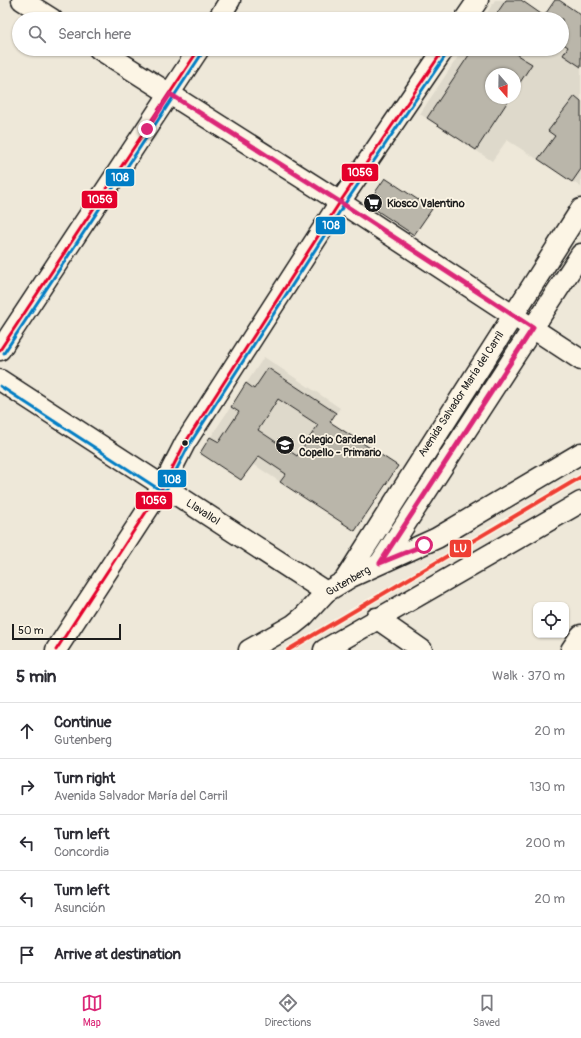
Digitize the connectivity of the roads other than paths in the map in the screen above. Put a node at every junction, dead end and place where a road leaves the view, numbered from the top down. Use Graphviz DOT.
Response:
graph roads {
  1 [pos="22,0"];
  2 [pos="230,0"];
  3 [pos="478,0"];
  4 [pos="41,12"];
  5 [pos="222,12"];
  6 [pos="470,12"];
  7 [pos="110,56"];
  8 [pos="194,56"];
  9 [pos="439,56"];
  10 [pos="170,94"];
  11 [pos="340,202"];
  12 [pos="581,209"];
  13 [pos="581,254"];
  14 [pos="513,314"];
  15 [pos="533,328"];
  16 [pos="0,350"];
  17 [pos="581,360"];
  18 [pos="0,380"];
  19 [pos="581,452"];
  20 [pos="163,486"];
  21 [pos="581,502"];
  22 [pos="380,563"];
  23 [pos="344,581"];
  24 [pos="326,592"];
  25 [pos="376,618"];
  26 [pos="581,635"];
  27 [pos="56,650"];
  28 [pos="249,650"];
  29 [pos="324,650"];
  30 [pos="422,650"];
  31 [pos="571,650"];
  1 -- 4 [label="street"];
  2 -- 5 [label="street"];
  3 -- 6 [label="street"];
  7 -- 10 [label="street"];
  8 -- 10 [label="street"];
  9 -- 11 [label="street"];
  10 -- 11 [label="street"];
  10 -- 16 [label="street"];
  11 -- 14 [label="street"];
  11 -- 20 [label="street"];
  12 -- 14 [label="street, Avenida Salvador María del Carril"];
  13 -- 15 [label="street"];
  14 -- 15 [label="street"];
  14 -- 23 [label="street, Avenida Salvador María del Carril"];
  15 -- 17 [label="street"];
  15 -- 22 [label="street"];
  18 -- 20 [label="street, Llavallol"];
  19 -- 22 [label="street, Gutenberg"];
  20 -- 24 [label="street, Llavallol"];
  20 -- 27 [label="street"];
  21 -- 25 [label="street"];
  22 -- 23 [label="street, Gutenberg"];
  23 -- 24 [label="street, Gutenberg"];
  24 -- 28 [label="street, Gutenberg"];
  25 -- 29 [label="street"];
  25 -- 30 [label="street"];
  26 -- 31 [label="street"];
}
